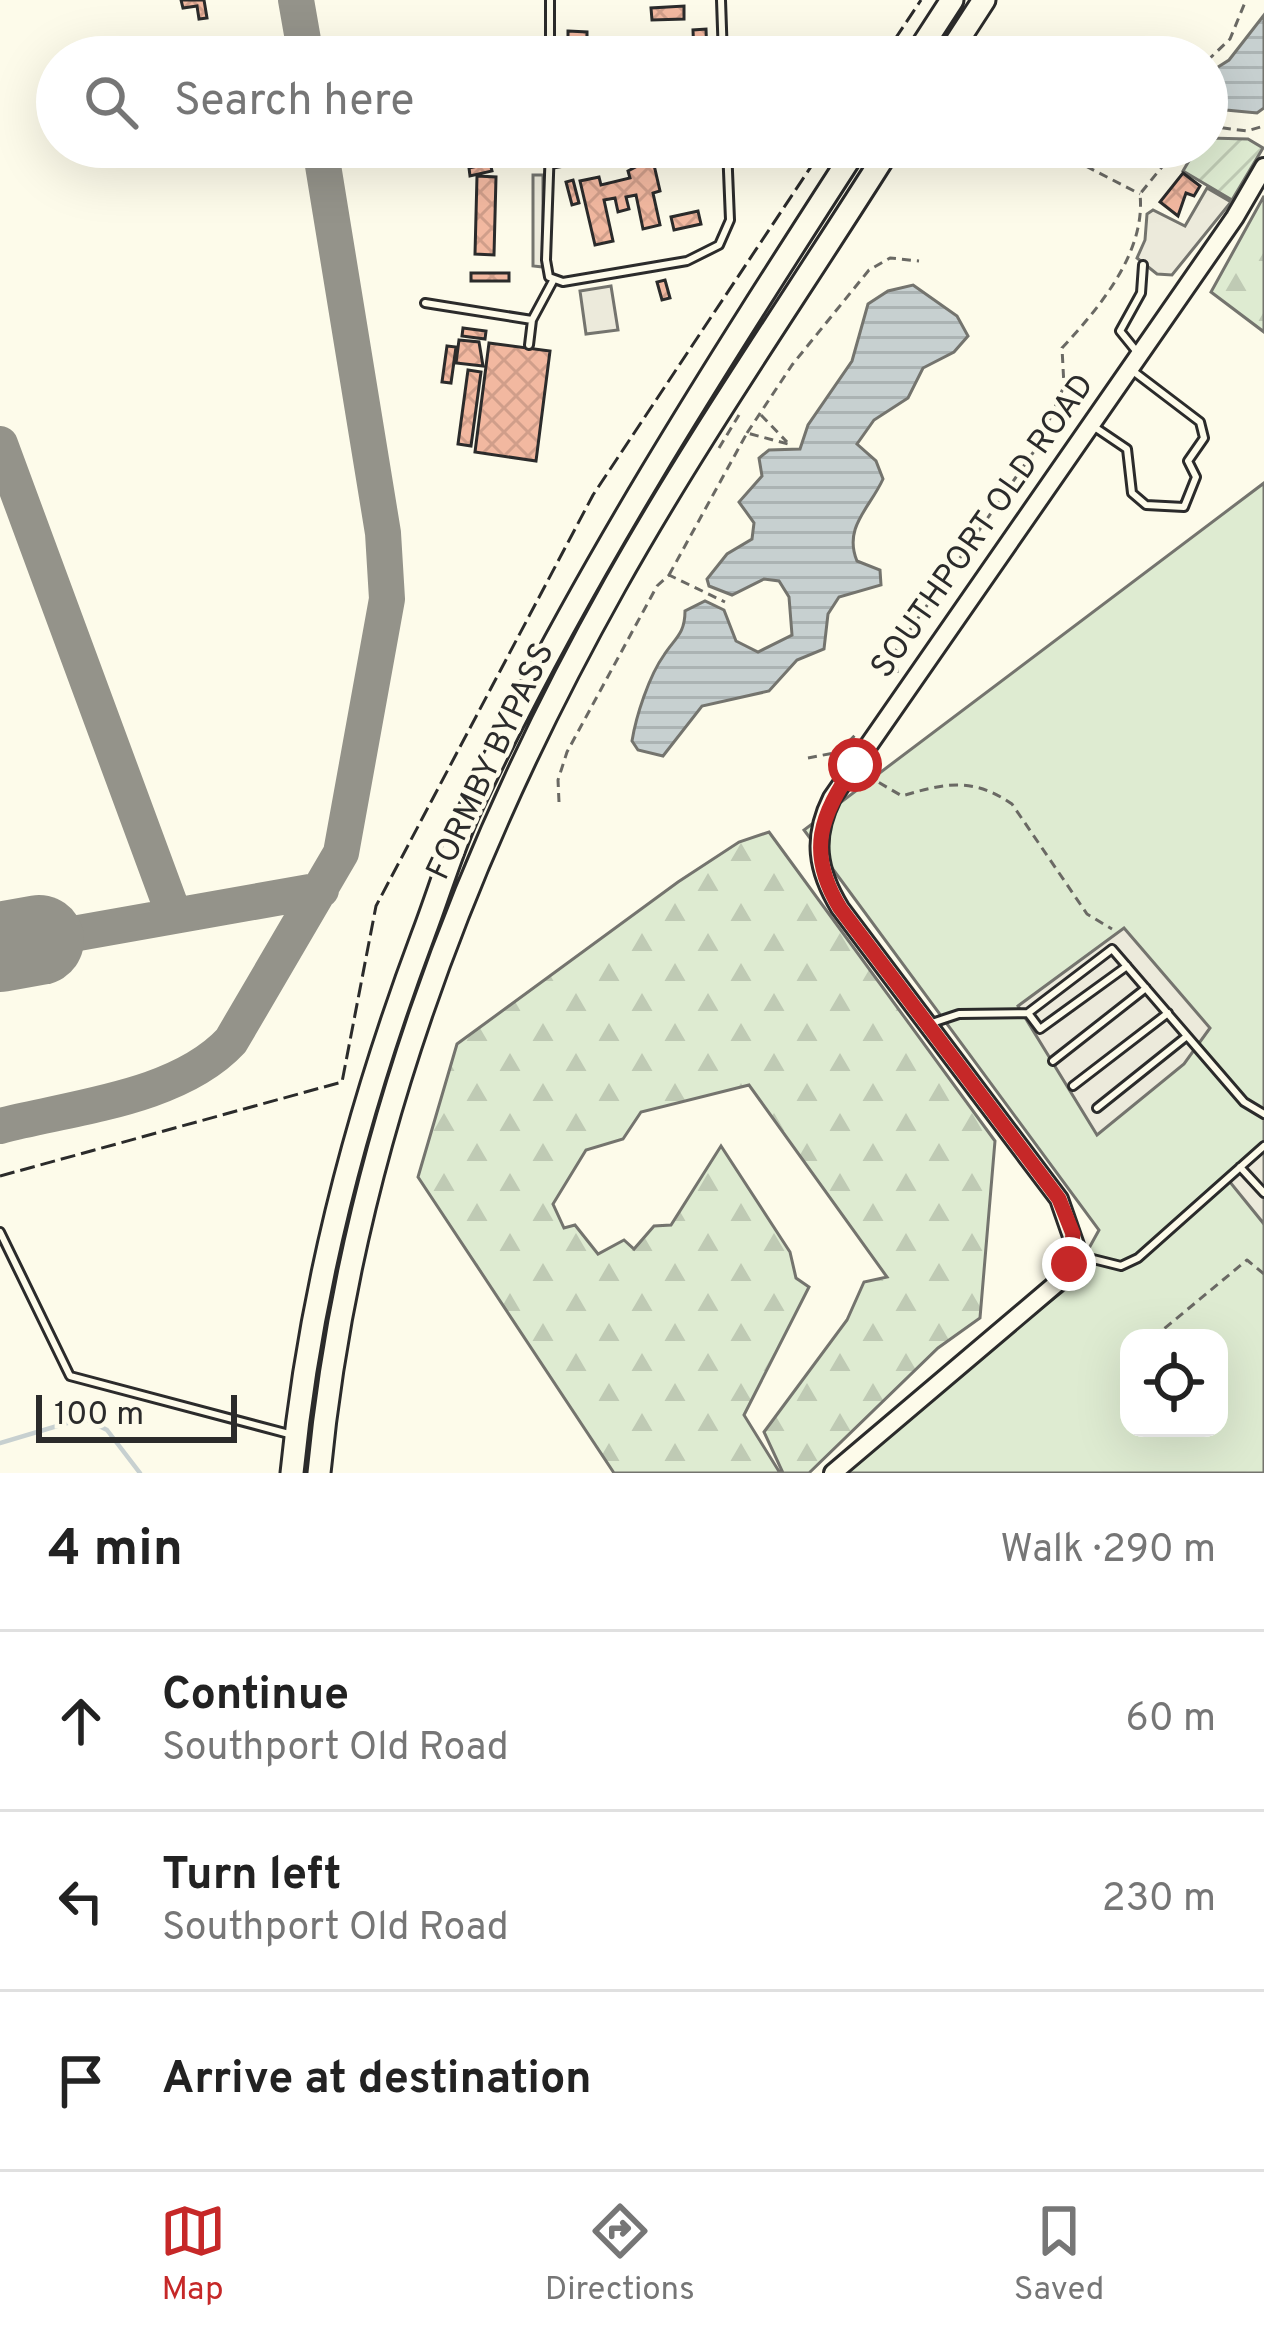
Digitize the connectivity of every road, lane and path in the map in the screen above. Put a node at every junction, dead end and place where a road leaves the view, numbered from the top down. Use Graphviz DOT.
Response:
graph roads {
  1 [pos="550,0"];
  2 [pos="721,0"];
  3 [pos="952,0"];
  4 [pos="984,0"];
  5 [pos="1246,0"];
  6 [pos="550,36"];
  7 [pos="722,36"];
  8 [pos="929,36"];
  9 [pos="960,36"];
  10 [pos="1228,41"];
  11 [pos="1264,126"];
  12 [pos="1228,129"];
  13 [pos="1264,167"];
  14 [pos="550,168"];
  15 [pos="727,168"];
  16 [pos="843,168"];
  17 [pos="877,168"];
  18 [pos="1083,168"];
  19 [pos="1161,168"];
  20 [pos="1140,194"];
  21 [pos="919,261"];
  22 [pos="1143,265"];
  23 [pos="554,279"];
  24 [pos="425,303"];
  25 [pos="532,320"];
  26 [pos="529,345"];
  27 [pos="1135,362"];
  28 [pos="741,412"];
  29 [pos="761,415"];
  30 [pos="1092,425"];
  31 [pos="747,434"];
  32 [pos="717,450"];
  33 [pos="669,575"];
  34 [pos="725,602"];
  35 [pos="898,686"];
  36 [pos="863,728"];
  37 [pos="808,758"];
  38 [pos="855,765"];
  39 [pos="560,802"];
  40 [pos="1112,929"];
  41 [pos="1127,966"];
  42 [pos="1146,988"];
  43 [pos="1028,1013"];
  44 [pos="1168,1013"];
  45 [pos="929,1024"];
  46 [pos="1187,1036"];
  47 [pos="1053,1061"];
  48 [pos="1073,1085"];
  49 [pos="1097,1108"];
  50 [pos="1264,1114"];
  51 [pos="1264,1146"];
  52 [pos="1240,1167"];
  53 [pos="1264,1193"];
  54 [pos="0,1232"];
  55 [pos="1073,1254"];
  56 [pos="1264,1274"];
  57 [pos="1164,1329"];
  58 [pos="296,1435"];
  59 [pos="322,1441"];
  60 [pos="292,1473"];
  61 [pos="319,1473"];
  62 [pos="833,1473"];
  1 -- 6 [label="lane"];
  2 -- 7 [label="lane"];
  3 -- 8 [label="highway"];
  4 -- 9 [label="highway"];
  5 -- 10 [label="path"];
  11 -- 12 [label="path"];
  13 -- 27 [label="street, SOUTHPORT OLD ROAD"];
  14 -- 23 [label="lane"];
  15 -- 23 [label="lane"];
  16 -- 58 [label="highway, FORMBY BYPASS"];
  17 -- 59 [label="highway, FORMBY BYPASS"];
  18 -- 20 [label="path"];
  19 -- 20 [label="path"];
  20 -- 35 [label="path"];
  21 -- 29 [label="path"];
  22 -- 27 [label="lane"];
  23 -- 25 [label="lane"];
  24 -- 25 [label="lane"];
  25 -- 26 [label="lane"];
  27 -- 30 [label="street, SOUTHPORT OLD ROAD"];
  27 -- 30 [label="lane"];
  28 -- 32 [label="path"];
  29 -- 31 [label="path"];
  29 -- 31 [label="path"];
  30 -- 38 [label="street, SOUTHPORT OLD ROAD"];
  31 -- 33 [label="path"];
  33 -- 34 [label="path"];
  33 -- 39 [label="path"];
  36 -- 37 [label="path"];
  38 -- 40 [label="path"];
  38 -- 45 [label="street, SOUTHPORT OLD ROAD"];
  41 -- 42 [label="lane"];
  41 -- 43 [label="lane"];
  41 -- 43 [label="lane"];
  42 -- 44 [label="lane"];
  42 -- 47 [label="lane"];
  43 -- 45 [label="lane"];
  44 -- 46 [label="lane"];
  44 -- 48 [label="lane"];
  45 -- 55 [label="street, SOUTHPORT OLD ROAD"];
  46 -- 49 [label="lane"];
  46 -- 50 [label="lane"];
  51 -- 52 [label="lane"];
  52 -- 53 [label="lane"];
  52 -- 55 [label="lane"];
  54 -- 58 [label="lane"];
  55 -- 62 [label="street"];
  56 -- 57 [label="path"];
  58 -- 59 [label="lane"];
  58 -- 60 [label="highway, FORMBY BYPASS"];
  59 -- 61 [label="highway, FORMBY BYPASS"];
}
